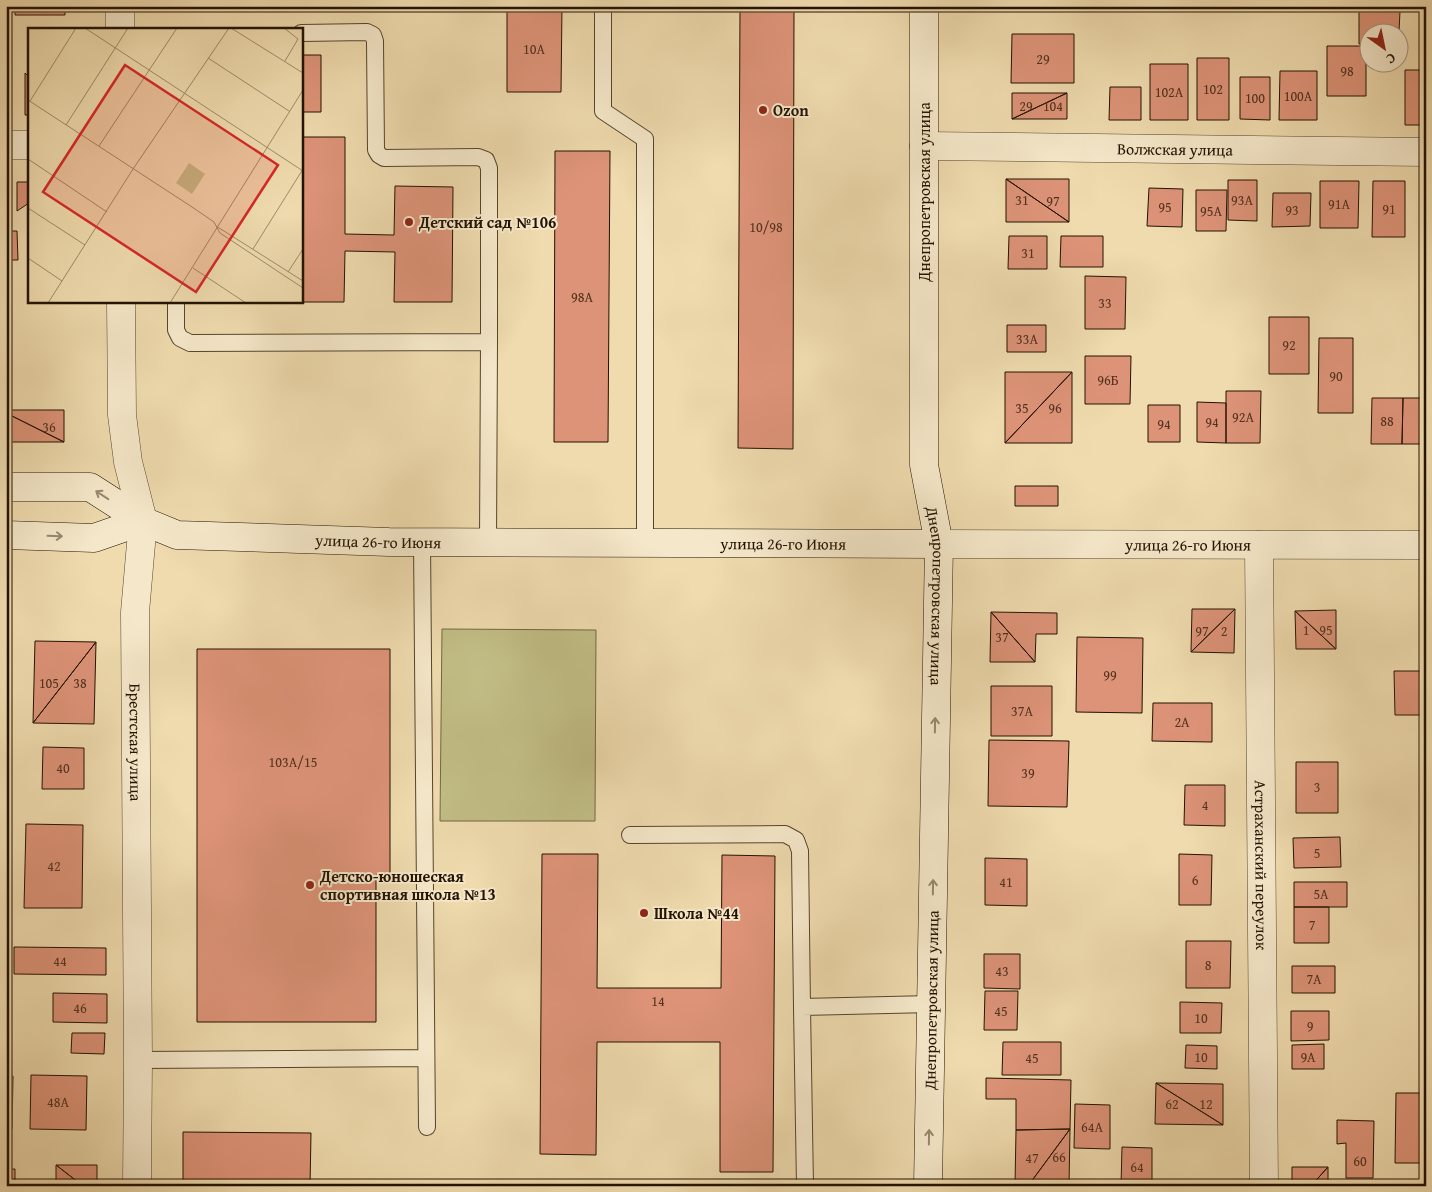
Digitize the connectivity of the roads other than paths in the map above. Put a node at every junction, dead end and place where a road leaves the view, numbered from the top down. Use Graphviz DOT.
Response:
graph roads {
  1 [pos="120,6"];
  2 [pos="603,6"];
  3 [pos="924,6"];
  4 [pos="120,28"];
  5 [pos="302,33"];
  6 [pos="6,145"];
  7 [pos="28,145"];
  8 [pos="924,146"];
  9 [pos="1426,152"];
  10 [pos="121,302"];
  11 [pos="176,302"];
  12 [pos="489,342"];
  13 [pos="6,487"];
  14 [pos="143,521"];
  15 [pos="6,535"];
  16 [pos="422,542"];
  17 [pos="488,542"];
  18 [pos="646,542"];
  19 [pos="939,544"];
  20 [pos="1259,545"];
  21 [pos="1426,546"];
  22 [pos="630,835"];
  23 [pos="931,1004"];
  24 [pos="802,1006"];
  25 [pos="426,1058"];
  26 [pos="138,1060"];
  27 [pos="427,1127"];
  28 [pos="137,1186"];
  29 [pos="805,1186"];
  30 [pos="928,1186"];
  31 [pos="1264,1186"];
  1 -- 4 [label="street"];
  2 -- 18 [label="lane"];
  3 -- 8 [label="street, Днепропетровская улица"];
  5 -- 12 [label="lane"];
  6 -- 7 [label="street"];
  8 -- 9 [label="street, Волжская улица"];
  8 -- 19 [label="street, Днепропетровская улица"];
  10 -- 14 [label="street, Брестская улица"];
  11 -- 12 [label="lane"];
  12 -- 17 [label="lane"];
  14 -- 13 [label="street, улица 26-го Июня, one-way"];
  15 -- 14 [label="street, one-way"];
  14 -- 16 [label="street, улица 26-го Июня"];
  14 -- 26 [label="street, Брестская улица"];
  16 -- 17 [label="street, улица 26-го Июня"];
  16 -- 25 [label="lane"];
  17 -- 18 [label="street, улица 26-го Июня"];
  18 -- 19 [label="street, улица 26-го Июня"];
  19 -- 20 [label="street, улица 26-го Июня"];
  23 -- 19 [label="street, Днепропетровская улица, one-way"];
  20 -- 21 [label="street, улица 26-го Июня"];
  20 -- 31 [label="street, Астраханский переулок"];
  22 -- 24 [label="lane"];
  23 -- 24 [label="lane"];
  30 -- 23 [label="street, Днепропетровская улица, one-way"];
  24 -- 29 [label="lane"];
  25 -- 26 [label="lane"];
  25 -- 27 [label="lane"];
  26 -- 28 [label="street, Брестская улица"];
}
